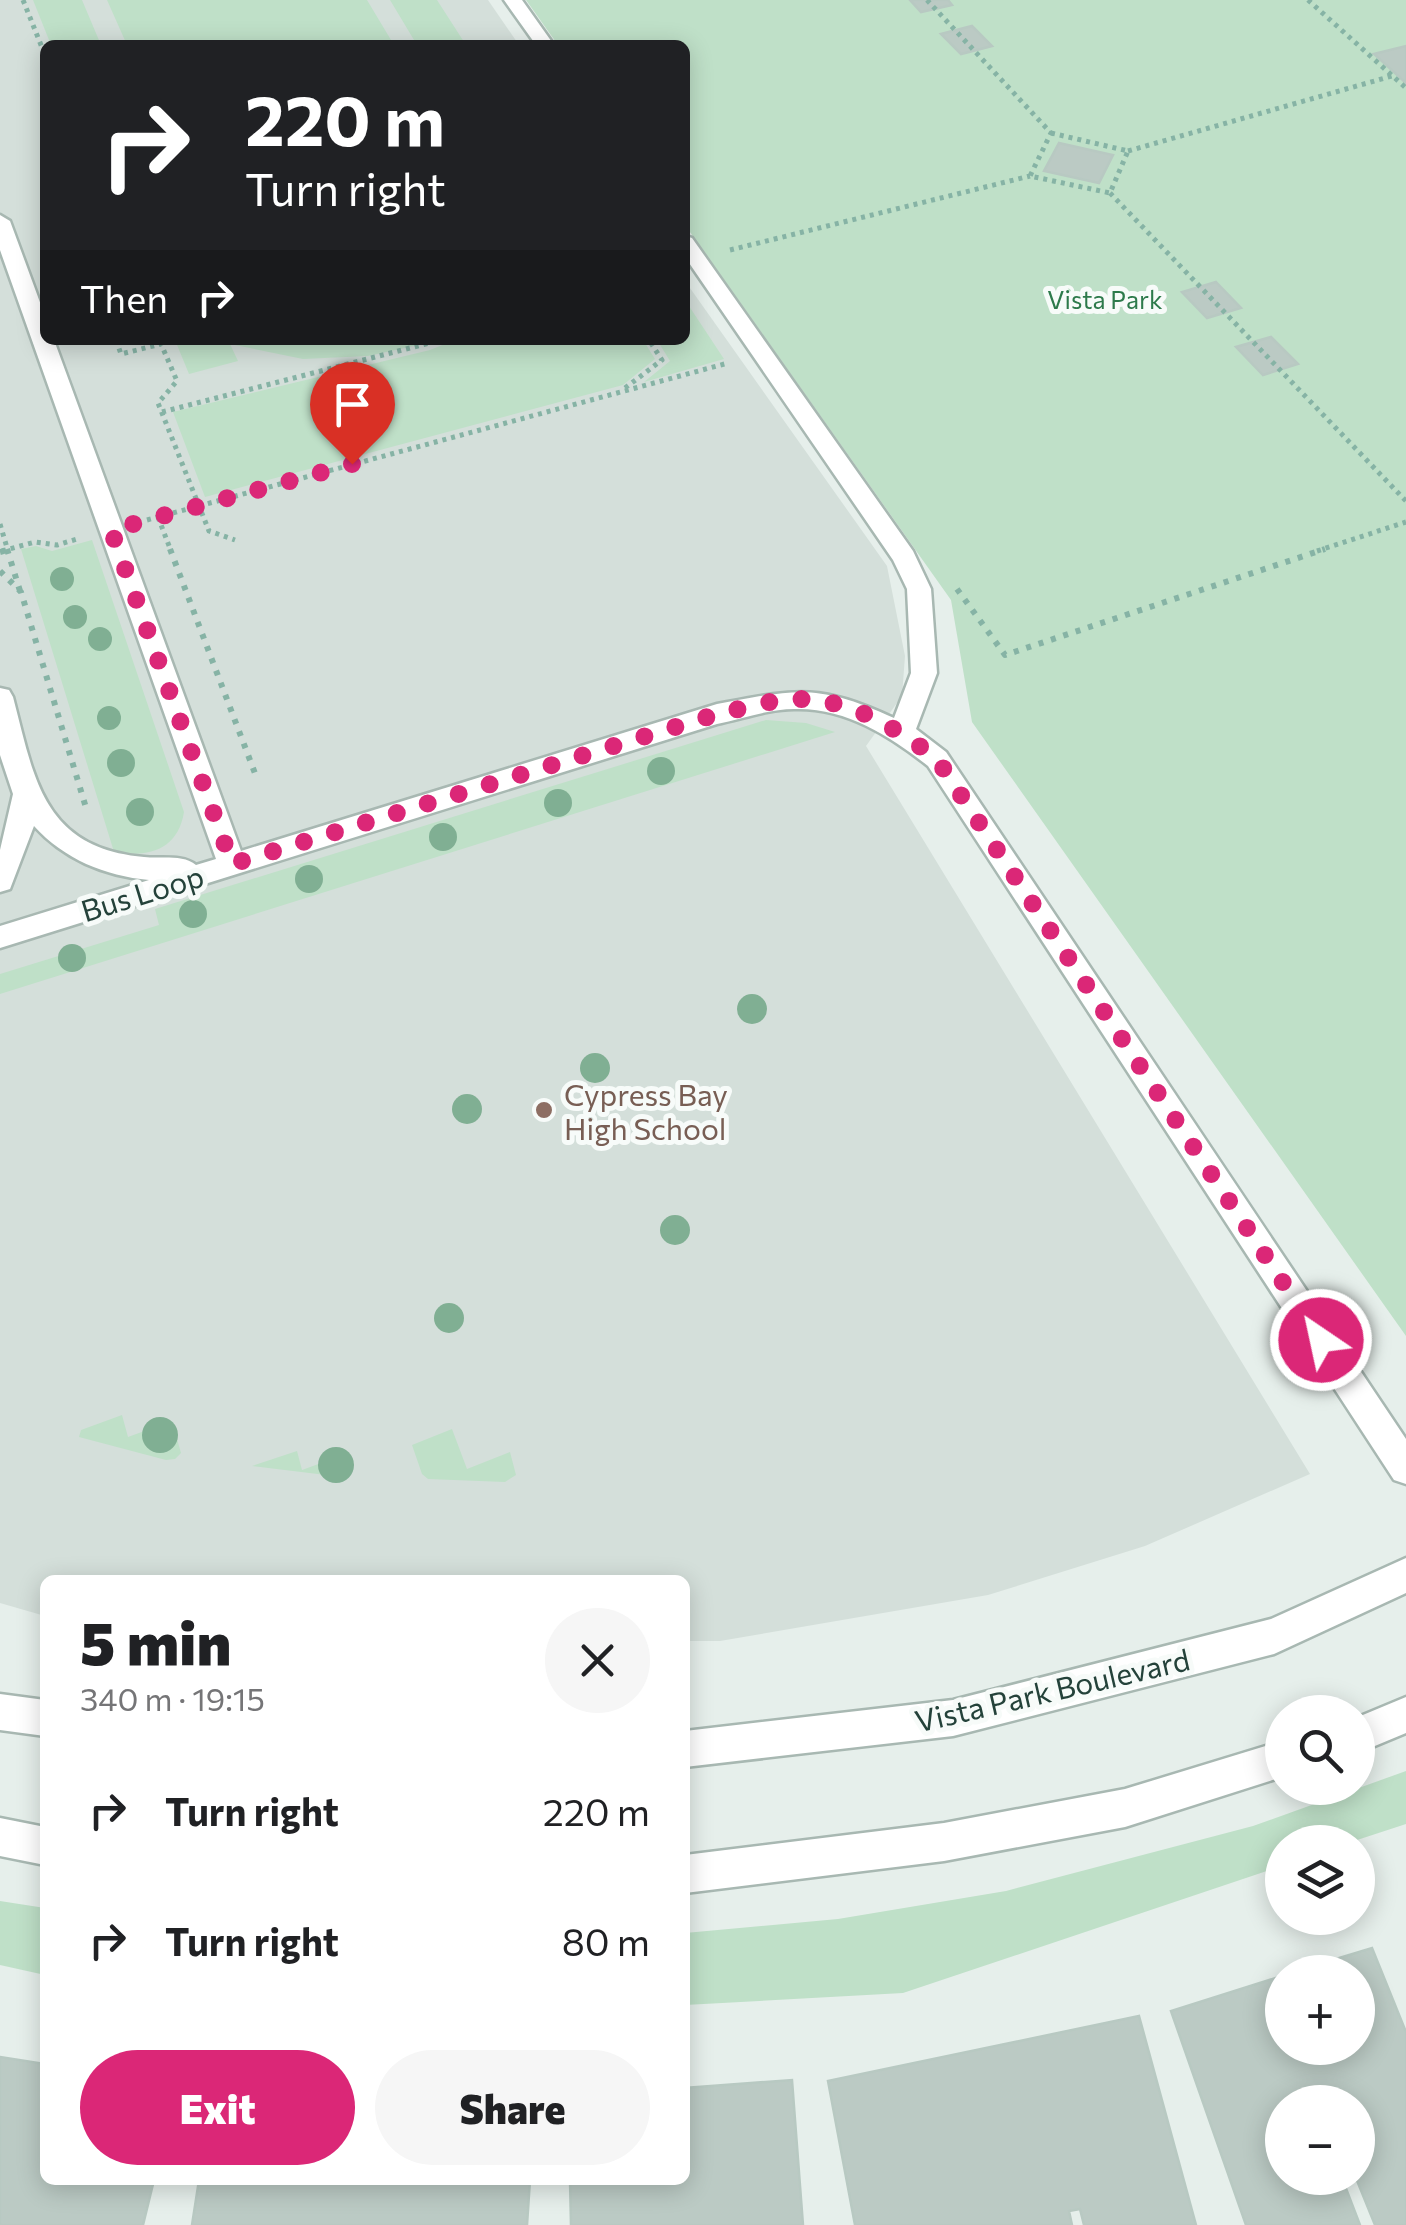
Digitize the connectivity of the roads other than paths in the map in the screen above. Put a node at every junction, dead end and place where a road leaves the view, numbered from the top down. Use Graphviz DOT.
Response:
graph roads {
  1 [pos="513,0"];
  2 [pos="541,40"];
  3 [pos="0,221"];
  4 [pos="690,249"];
  5 [pos="40,332"];
  6 [pos="45,345"];
  7 [pos="0,697"];
  8 [pos="902,732"];
  9 [pos="26,793"];
  10 [pos="232,864"];
  11 [pos="0,882"];
  12 [pos="0,937"];
  13 [pos="1406,1468"];
  14 [pos="1406,1576"];
  15 [pos="0,1712"];
  16 [pos="1406,1716"];
  17 [pos="40,1717"];
  18 [pos="1375,1728"];
  19 [pos="690,1748"];
  20 [pos="1265,1764"];
  21 [pos="0,1837"];
  22 [pos="40,1845"];
  23 [pos="690,1873"];
  1 -- 2 [label="street"];
  3 -- 5 [label="street"];
  4 -- 8 [label="street"];
  6 -- 10 [label="street"];
  7 -- 9 [label="street, Bus Loop"];
  8 -- 10 [label="street"];
  8 -- 13 [label="street"];
  9 -- 10 [label="street, Bus Loop"];
  9 -- 11 [label="street, Bus Loop"];
  10 -- 12 [label="street, Bus Loop"];
  14 -- 19 [label="street, Vista Park Boulevard"];
  15 -- 17 [label="street"];
  16 -- 18 [label="street"];
  20 -- 23 [label="street"];
  21 -- 22 [label="street"];
}
